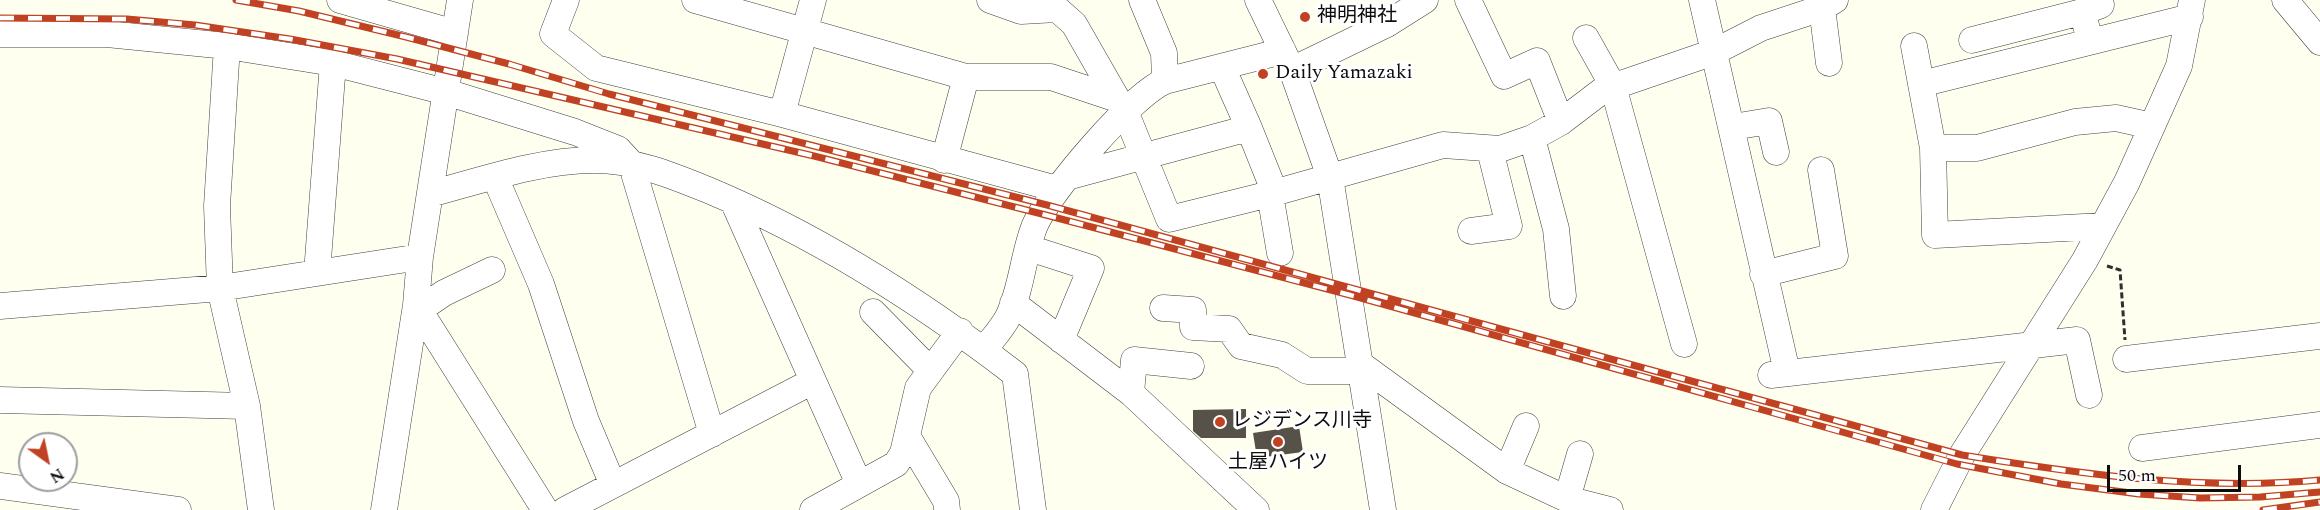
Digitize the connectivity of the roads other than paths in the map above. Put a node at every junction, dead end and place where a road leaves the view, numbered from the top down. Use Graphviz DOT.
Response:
graph roads {
  1 [pos="340,0"];
  2 [pos="460,0"];
  3 [pos="566,0"];
  4 [pos="695,0"];
  5 [pos="813,0"];
  6 [pos="990,0"];
  7 [pos="1142,0"];
  8 [pos="1258,0"];
  9 [pos="1425,0"];
  10 [pos="1468,0"];
  11 [pos="1702,0"];
  12 [pos="2285,0"];
  13 [pos="1829,4"];
  14 [pos="2091,6"];
  15 [pos="2191,8"];
  16 [pos="455,33"];
  17 [pos="805,33"];
  18 [pos="0,34"];
  19 [pos="1586,38"];
  20 [pos="1972,40"];
  21 [pos="2320,42"];
  22 [pos="2091,44"];
  23 [pos="227,46"];
  24 [pos="1914,46"];
  25 [pos="1714,52"];
  26 [pos="1287,61"];
  27 [pos="333,63"];
  28 [pos="1829,63"];
  29 [pos="1222,67"];
  30 [pos="966,77"];
  31 [pos="1165,81"];
  32 [pos="1921,84"];
  33 [pos="1613,86"];
  34 [pos="446,92"];
  35 [pos="1121,105"];
  36 [pos="782,114"];
  37 [pos="1561,122"];
  38 [pos="2152,126"];
  39 [pos="1733,127"];
  40 [pos="1249,128"];
  41 [pos="1532,138"];
  42 [pos="1933,148"];
  43 [pos="1490,150"];
  44 [pos="1776,152"];
  45 [pos="1143,157"];
  46 [pos="944,160"];
  47 [pos="631,163"];
  48 [pos="1821,170"];
  49 [pos="495,177"];
  50 [pos="1330,177"];
  51 [pos="1062,183"];
  52 [pos="430,194"];
  53 [pos="1272,194"];
  54 [pos="733,201"];
  55 [pos="2103,226"];
  56 [pos="1471,231"];
  57 [pos="1032,236"];
  58 [pos="1280,253"];
  59 [pos="420,257"];
  60 [pos="492,270"];
  61 [pos="317,273"];
  62 [pos="1763,274"];
  63 [pos="220,288"];
  64 [pos="1563,296"];
  65 [pos="1013,303"];
  66 [pos="0,306"];
  67 [pos="417,308"];
  68 [pos="1163,308"];
  69 [pos="873,312"];
  70 [pos="960,331"];
  71 [pos="2320,336"];
  72 [pos="1061,340"];
  73 [pos="1684,344"];
  74 [pos="2031,345"];
  75 [pos="984,350"];
  76 [pos="2126,359"];
  77 [pos="1191,366"];
  78 [pos="1361,367"];
  79 [pos="929,369"];
  80 [pos="813,381"];
  81 [pos="1131,393"];
  82 [pos="2089,395"];
  83 [pos="0,400"];
  84 [pos="247,406"];
  85 [pos="2320,425"];
  86 [pos="1526,426"];
  87 [pos="712,434"];
  88 [pos="907,436"];
  89 [pos="2142,448"];
  90 [pos="1580,454"];
  91 [pos="1507,471"];
  92 [pos="859,484"];
  93 [pos="613,485"];
  94 [pos="0,486"];
  95 [pos="1567,499"];
  96 [pos="178,510"];
  97 [pos="261,510"];
  98 [pos="384,510"];
  99 [pos="545,510"];
  100 [pos="565,510"];
  101 [pos="813,510"];
  102 [pos="947,510"];
  103 [pos="1033,510"];
  104 [pos="1256,510"];
  105 [pos="1383,510"];
  106 [pos="1610,510"];
  107 [pos="1934,510"];
  1 -- 16 [label="street"];
  2 -- 16 [label="street"];
  3 -- 36 [label="street"];
  4 -- 17 [label="street"];
  5 -- 17 [label="street"];
  6 -- 35 [label="street"];
  7 -- 31 [label="street"];
  8 -- 26 [label="street"];
  9 -- 26 [label="street"];
  10 -- 37 [label="street"];
  11 -- 25 [label="street"];
  12 -- 21 [label="street"];
  13 -- 25 [label="street"];
  13 -- 28 [label="street"];
  14 -- 20 [label="street"];
  14 -- 22 [label="street"];
  15 -- 22 [label="street"];
  15 -- 38 [label="street"];
  16 -- 34 [label="street"];
  17 -- 30 [label="street"];
  17 -- 36 [label="street"];
  18 -- 23 [label="street"];
  19 -- 33 [label="street"];
  22 -- 32 [label="street"];
  23 -- 27 [label="street"];
  23 -- 63 [label="street"];
  24 -- 32 [label="street"];
  25 -- 33 [label="street"];
  25 -- 39 [label="street"];
  26 -- 29 [label="street"];
  26 -- 50 [label="street"];
  27 -- 34 [label="street"];
  27 -- 61 [label="street"];
  29 -- 31 [label="street"];
  29 -- 40 [label="street"];
  30 -- 35 [label="street"];
  30 -- 46 [label="street"];
  31 -- 35 [label="street"];
  32 -- 42 [label="street"];
  33 -- 37 [label="street"];
  33 -- 73 [label="street"];
  34 -- 47 [label="street"];
  34 -- 52 [label="street"];
  35 -- 45 [label="street"];
  35 -- 51 [label="street"];
  36 -- 46 [label="street"];
  37 -- 41 [label="street"];
  38 -- 42 [label="street"];
  38 -- 55 [label="street"];
  39 -- 44 [label="street"];
  39 -- 62 [label="street"];
  40 -- 45 [label="street"];
  40 -- 53 [label="street"];
  41 -- 43 [label="street"];
  41 -- 64 [label="street"];
  42 -- 55 [label="street"];
  43 -- 50 [label="street"];
  43 -- 56 [label="street"];
  45 -- 51 [label="street"];
  45 -- 53 [label="street"];
  46 -- 51 [label="street"];
  47 -- 49 [label="street"];
  47 -- 54 [label="street"];
  47 -- 87 [label="street"];
  48 -- 62 [label="street"];
  49 -- 52 [label="street"];
  49 -- 93 [label="street"];
  50 -- 53 [label="street"];
  50 -- 78 [label="street"];
  51 -- 57 [label="street"];
  52 -- 59 [label="street"];
  53 -- 58 [label="street"];
  54 -- 70 [label="street"];
  54 -- 80 [label="street"];
  55 -- 74 [label="street"];
  57 -- 65 [label="street"];
  57 -- 72 [label="street"];
  59 -- 61 [label="street"];
  59 -- 67 [label="street"];
  60 -- 67 [label="street"];
  61 -- 63 [label="street"];
  62 -- 74 [label="street"];
  63 -- 66 [label="street"];
  63 -- 84 [label="street"];
  65 -- 72 [label="street"];
  65 -- 75 [label="street"];
  67 -- 98 [label="street"];
  67 -- 99 [label="street"];
  68 -- 78 [label="street"];
  69 -- 79 [label="street"];
  70 -- 75 [label="street"];
  70 -- 79 [label="street"];
  71 -- 76 [label="street"];
  72 -- 81 [label="street"];
  74 -- 82 [label="street"];
  74 -- 107 [label="street"];
  75 -- 103 [label="street"];
  77 -- 81 [label="street"];
  78 -- 91 [label="street"];
  78 -- 105 [label="street"];
  79 -- 88 [label="street"];
  80 -- 87 [label="street"];
  80 -- 92 [label="street"];
  81 -- 104 [label="street"];
  83 -- 84 [label="street"];
  84 -- 97 [label="street"];
  85 -- 89 [label="street"];
  86 -- 91 [label="street"];
  87 -- 93 [label="street"];
  88 -- 92 [label="street"];
  88 -- 102 [label="street"];
  90 -- 95 [label="street"];
  91 -- 95 [label="street"];
  92 -- 101 [label="street"];
  93 -- 100 [label="street"];
  94 -- 96 [label="street"];
  95 -- 106 [label="street"];
}
